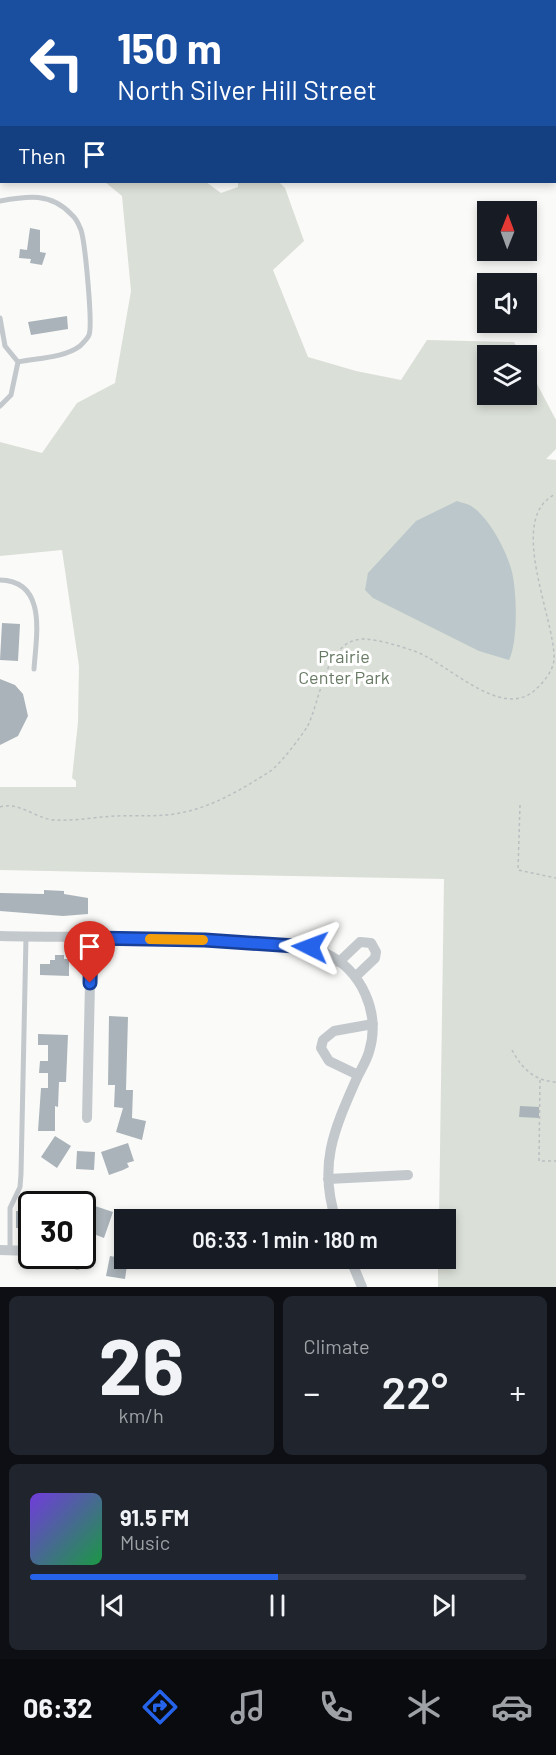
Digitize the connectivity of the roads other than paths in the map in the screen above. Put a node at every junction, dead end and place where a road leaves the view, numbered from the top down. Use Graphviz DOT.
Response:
graph roads {
  1 [pos="0,201"];
  2 [pos="0,318"];
  3 [pos="18,362"];
  4 [pos="0,406"];
  5 [pos="0,580"];
  6 [pos="34,669"];
  7 [pos="0,936"];
  8 [pos="26,937"];
  9 [pos="91,938"];
  10 [pos="337,960"];
  11 [pos="355,977"];
  12 [pos="373,1024"];
  13 [pos="358,1075"];
  14 [pos="87,1118"];
  15 [pos="408,1175"];
  16 [pos="328,1179"];
  17 [pos="334,1209"];
  18 [pos="5,1250"];
  19 [pos="355,1269"];
  20 [pos="362,1287"];
  1 -- 3 [label="lane"];
  2 -- 3 [label="lane"];
  3 -- 4 [label="lane"];
  5 -- 6 [label="lane"];
  7 -- 8 [label="street"];
  8 -- 9 [label="street"];
  8 -- 18 [label="lane"];
  9 -- 10 [label="street"];
  9 -- 14 [label="street"];
  10 -- 11 [label="street"];
  10 -- 11 [label="street"];
  11 -- 12 [label="street"];
  12 -- 13 [label="street"];
  12 -- 13 [label="street"];
  13 -- 16 [label="street"];
  15 -- 16 [label="street"];
  16 -- 17 [label="street"];
  19 -- 20 [label="street"];
}
